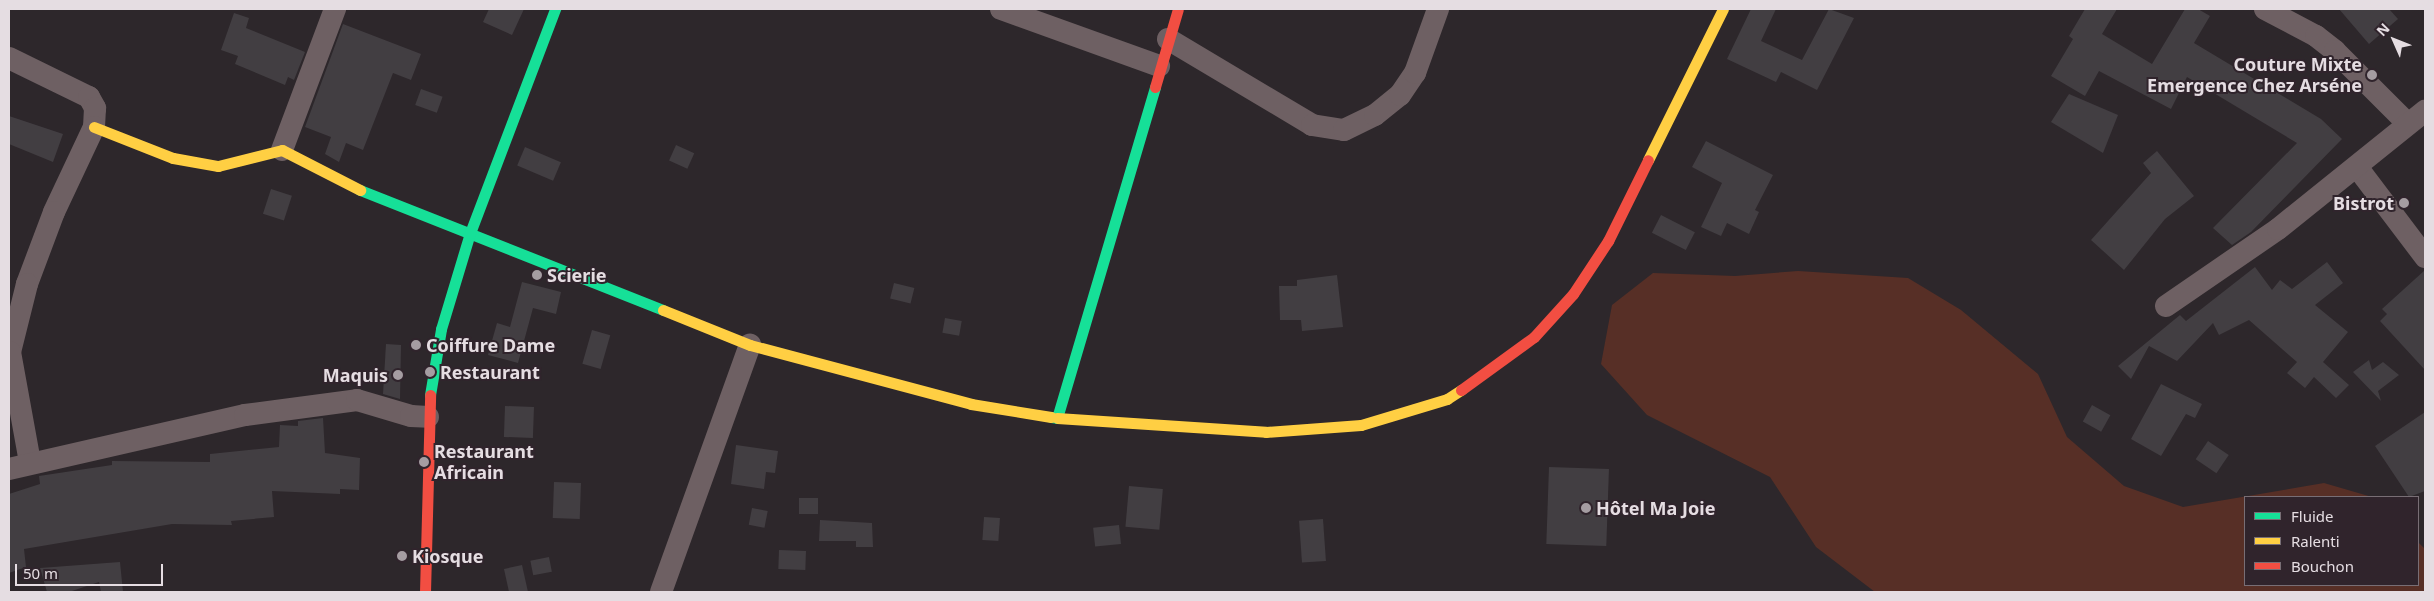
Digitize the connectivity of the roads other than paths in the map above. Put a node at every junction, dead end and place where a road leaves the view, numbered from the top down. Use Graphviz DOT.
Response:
graph roads {
  1 [pos="335,9"];
  2 [pos="555,9"];
  3 [pos="1001,9"];
  4 [pos="1178,9"];
  5 [pos="1438,9"];
  6 [pos="1723,9"];
  7 [pos="2265,9"];
  8 [pos="1168,39"];
  9 [pos="9,58"];
  10 [pos="1159,66"];
  11 [pos="2417,117"];
  12 [pos="94,127"];
  13 [pos="282,150"];
  14 [pos="2357,167"];
  15 [pos="470,233"];
  16 [pos="2425,257"];
  17 [pos="2166,306"];
  18 [pos="750,345"];
  19 [pos="428,416"];
  20 [pos="1057,418"];
  21 [pos="30,462"];
  22 [pos="9,468"];
  23 [pos="425,592"];
  24 [pos="661,592"];
  1 -- 13 [label="street"];
  2 -- 15 [label="street"];
  3 -- 10 [label="street"];
  4 -- 8 [label="street"];
  5 -- 8 [label="street"];
  6 -- 20 [label="street"];
  7 -- 11 [label="street"];
  8 -- 10 [label="street"];
  9 -- 12 [label="street"];
  10 -- 20 [label="street"];
  11 -- 14 [label="street"];
  12 -- 13 [label="street"];
  12 -- 21 [label="street"];
  13 -- 15 [label="street"];
  14 -- 16 [label="street"];
  14 -- 17 [label="street"];
  15 -- 18 [label="street"];
  15 -- 19 [label="street"];
  18 -- 20 [label="street"];
  18 -- 24 [label="street"];
  19 -- 21 [label="street"];
  19 -- 23 [label="street"];
  21 -- 22 [label="street"];
}
